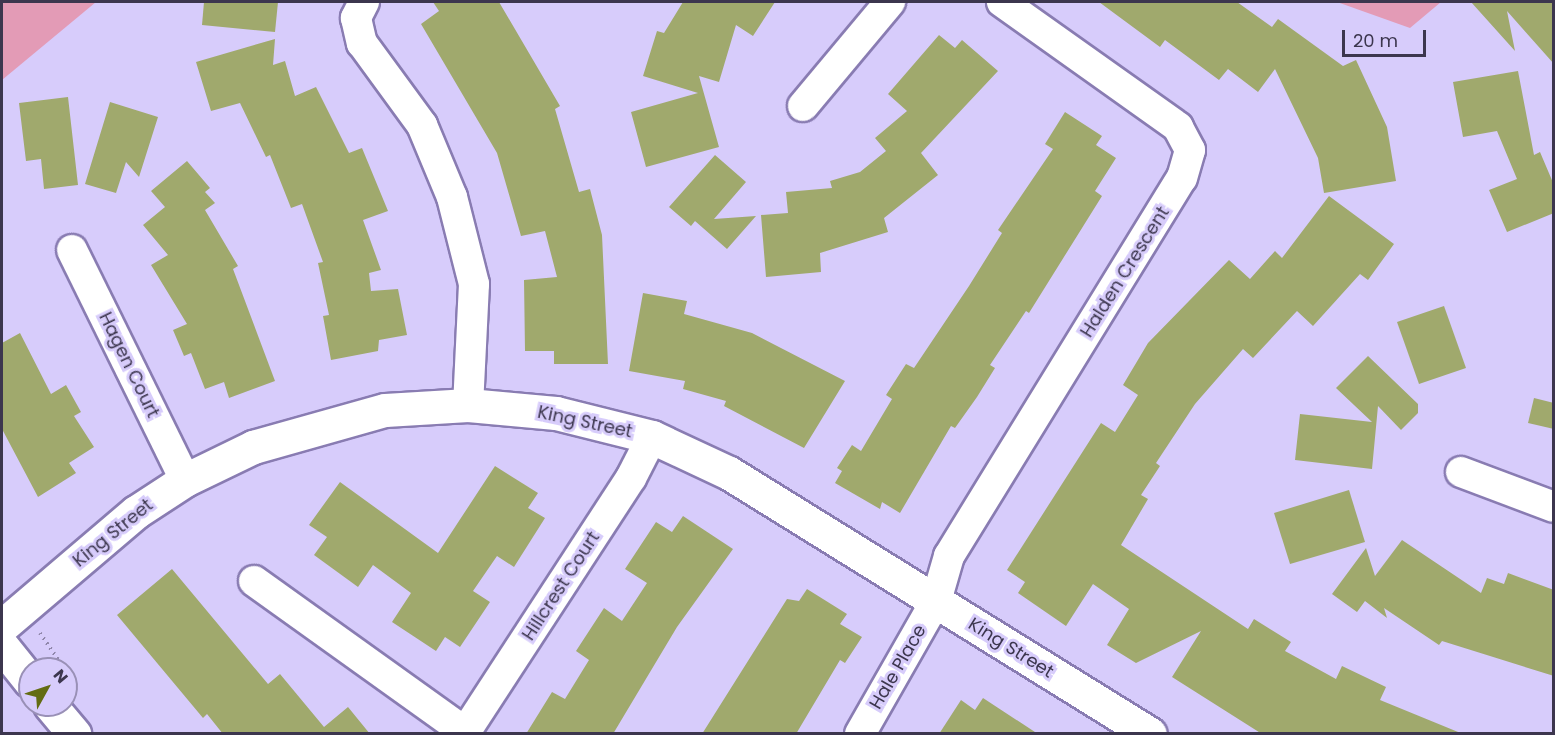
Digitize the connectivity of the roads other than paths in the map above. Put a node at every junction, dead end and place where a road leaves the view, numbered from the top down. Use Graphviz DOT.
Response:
graph roads {
  1 [pos="364,2"];
  2 [pos="890,2"];
  3 [pos="1002,2"];
  4 [pos="802,105"];
  5 [pos="72,250"];
  6 [pos="468,405"];
  7 [pos="651,437"];
  8 [pos="1461,472"];
  9 [pos="186,480"];
  10 [pos="1554,507"];
  11 [pos="254,581"];
  12 [pos="936,601"];
  13 [pos="2,626"];
  14 [pos="2,646"];
  15 [pos="18,666"];
  16 [pos="60,717"];
  17 [pos="465,733"];
  18 [pos="74,734"];
  19 [pos="860,734"];
  20 [pos="1150,734"];
  1 -- 6 [label="street"];
  2 -- 4 [label="street"];
  3 -- 12 [label="street, Halden Crescent"];
  5 -- 9 [label="street, Hagen Court"];
  6 -- 7 [label="street, King Street"];
  6 -- 9 [label="street, King Street"];
  7 -- 12 [label="street, King Street"];
  7 -- 17 [label="street, Hillcrest Court"];
  8 -- 10 [label="street"];
  9 -- 13 [label="street, King Street"];
  11 -- 17 [label="street, Hillcrest Court"];
  12 -- 19 [label="street, Hale Place"];
  12 -- 20 [label="street, King Street"];
  14 -- 15 [label="street"];
  16 -- 18 [label="street"];
}
